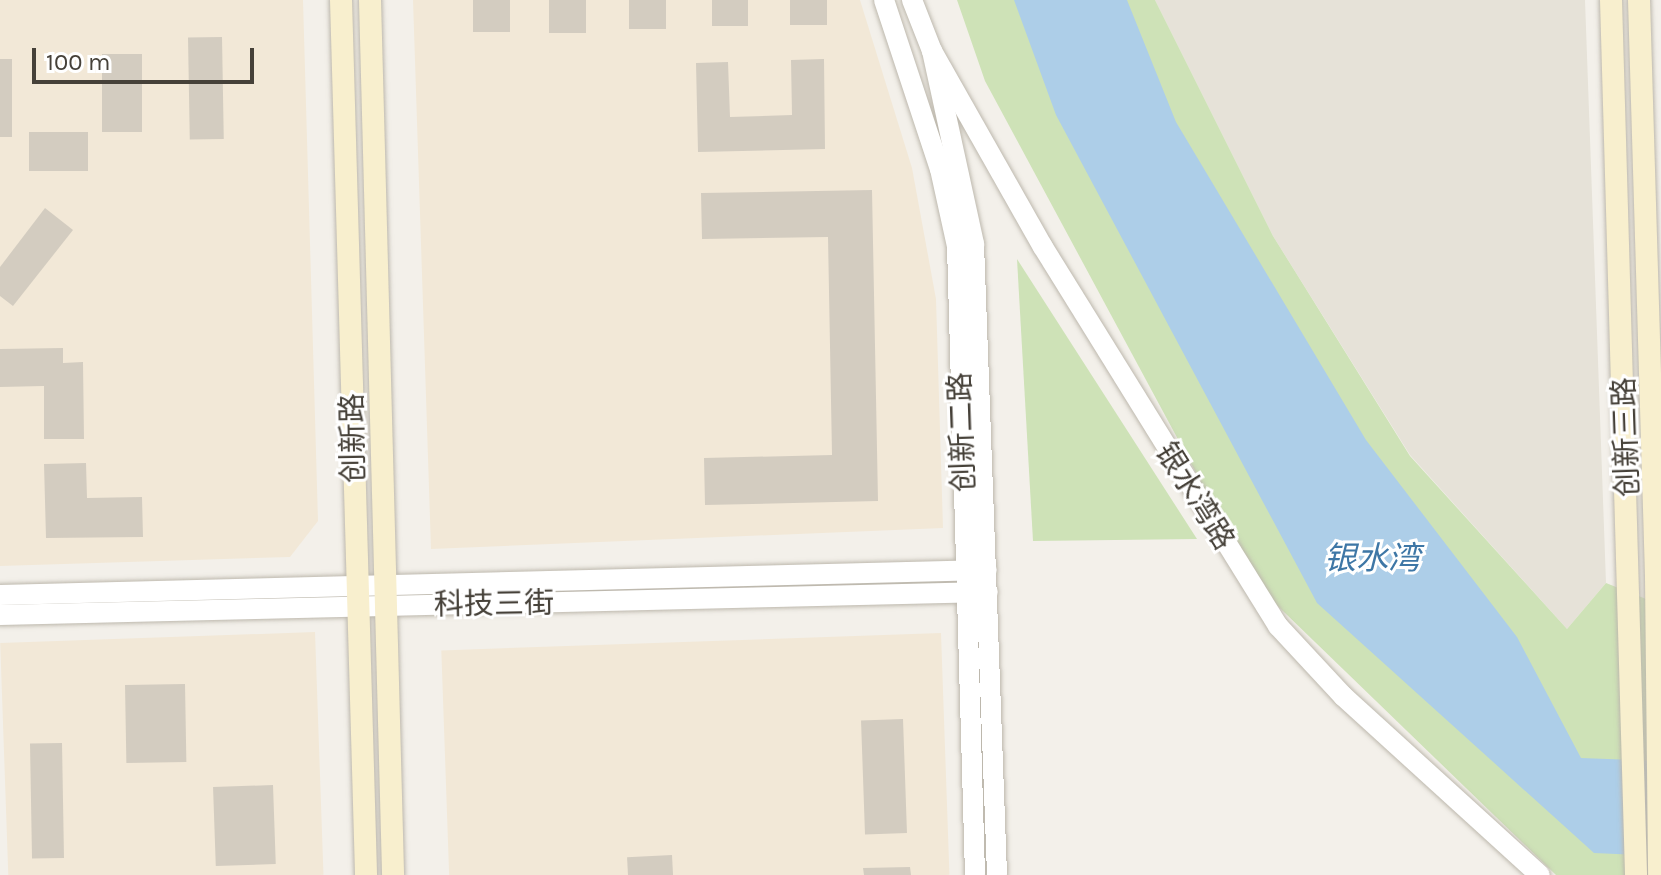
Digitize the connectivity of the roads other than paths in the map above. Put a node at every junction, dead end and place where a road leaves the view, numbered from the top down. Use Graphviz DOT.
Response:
graph roads {
  1 [pos="341,0"];
  2 [pos="370,0"];
  3 [pos="884,0"];
  4 [pos="912,0"];
  5 [pos="1611,0"];
  6 [pos="1639,0"];
  7 [pos="932,51"];
  8 [pos="1658,548"];
  9 [pos="1629,549"];
  10 [pos="987,570"];
  11 [pos="965,571"];
  12 [pos="1659,577"];
  13 [pos="1630,578"];
  14 [pos="988,592"];
  15 [pos="966,593"];
  16 [pos="0,595"];
  17 [pos="357,596"];
  18 [pos="386,596"];
  19 [pos="0,615"];
  20 [pos="366,875"];
  21 [pos="393,875"];
  22 [pos="975,875"];
  23 [pos="997,875"];
  24 [pos="1540,875"];
  25 [pos="1636,875"];
  26 [pos="1659,875"];
  1 -- 17 [label="main road, 创新路"];
  2 -- 18 [label="main road, 创新路"];
  3 -- 11 [label="street, 创新二路"];
  4 -- 7 [label="street, 创新二路"];
  5 -- 9 [label="main road, 创新三路"];
  6 -- 8 [label="main road, 创新三路"];
  7 -- 10 [label="street, 创新二路"];
  7 -- 24 [label="street, 银水湾路"];
  8 -- 9 [label="street"];
  8 -- 12 [label="main road, 创新三路"];
  9 -- 13 [label="main road, 创新三路"];
  10 -- 11 [label="street, 科技三街"];
  10 -- 14 [label="street, 创新二路"];
  11 -- 15 [label="street, 创新二路"];
  11 -- 18 [label="street, 科技三街"];
  12 -- 13 [label="street"];
  12 -- 26 [label="main road, 创新三路"];
  13 -- 25 [label="main road, 创新三路"];
  14 -- 15 [label="street, 科技三街"];
  14 -- 23 [label="street, 创新二路"];
  15 -- 18 [label="street, 科技三街"];
  15 -- 22 [label="street, 创新二路"];
  16 -- 17 [label="street, 科技三街"];
  17 -- 18 [label="street, 科技三街"];
  17 -- 19 [label="street, 科技三街"];
  17 -- 20 [label="main road, 创新路"];
  18 -- 21 [label="main road, 创新路"];
}
